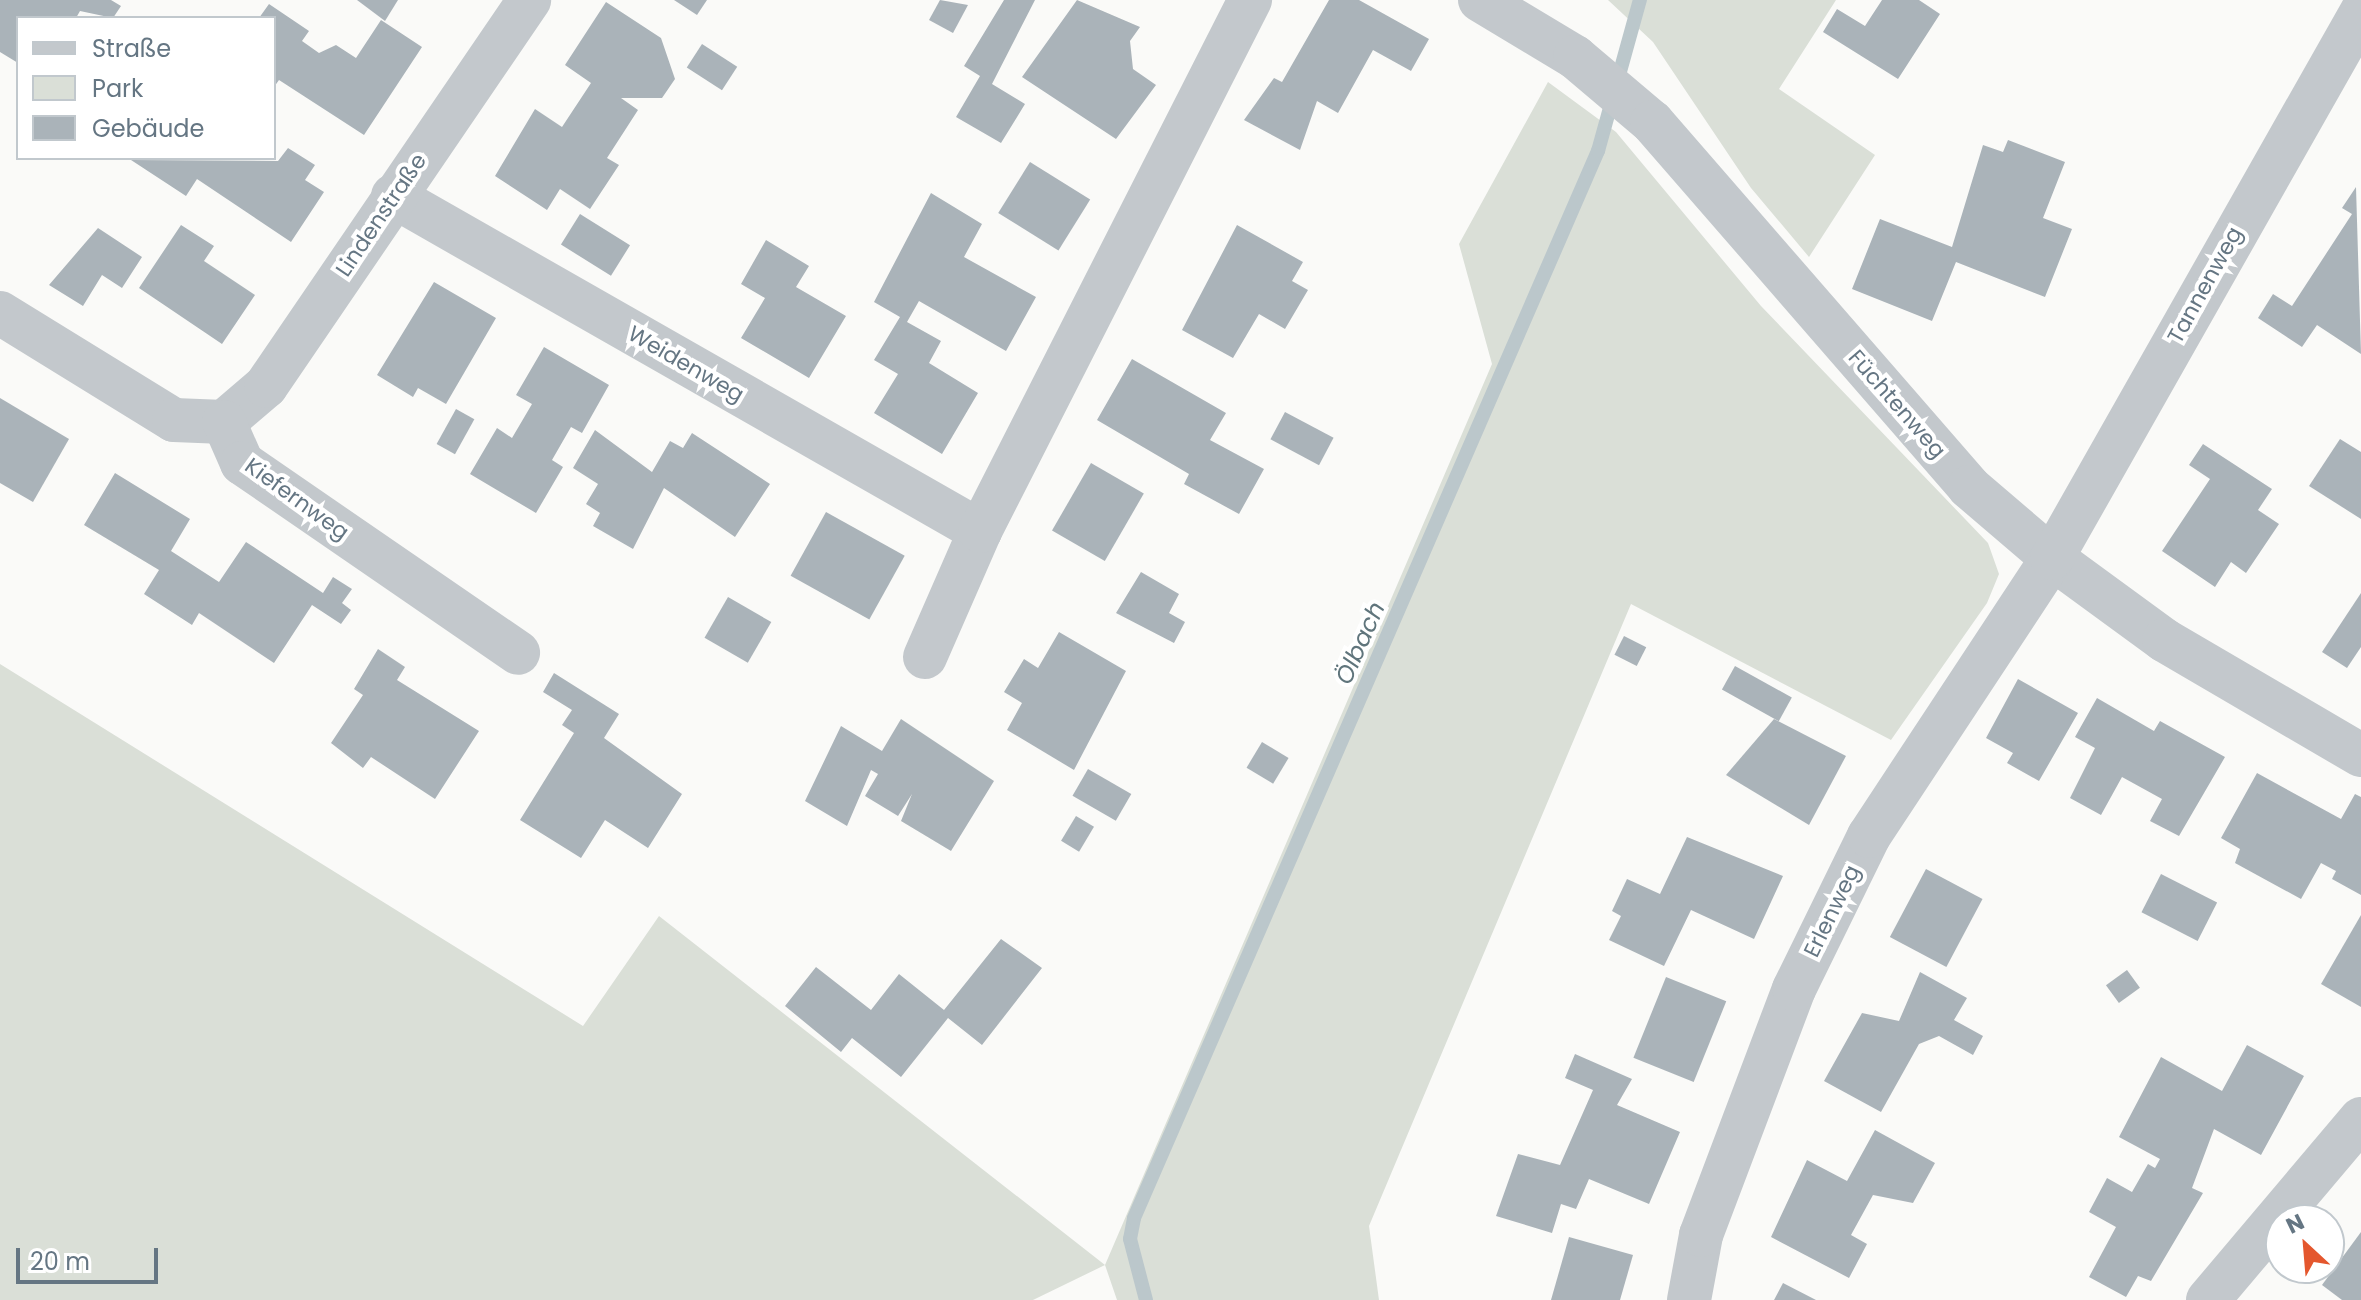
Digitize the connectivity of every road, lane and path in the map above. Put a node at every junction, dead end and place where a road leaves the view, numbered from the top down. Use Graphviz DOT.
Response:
graph roads {
  1 [pos="529,0"];
  2 [pos="1250,0"];
  3 [pos="1480,0"];
  4 [pos="2361,13"];
  5 [pos="393,196"];
  6 [pos="0,313"];
  7 [pos="224,422"];
  8 [pos="980,531"];
  9 [pos="2052,558"];
  10 [pos="518,653"];
  11 [pos="925,657"];
  12 [pos="2361,755"];
  13 [pos="2361,1119"];
  14 [pos="1689,1300"];
  15 [pos="2208,1300"];
  1 -- 5 [label="street, Lindenstraße"];
  2 -- 8 [label="street"];
  3 -- 9 [label="street, Füchtenweg"];
  4 -- 9 [label="street, Tannenweg"];
  5 -- 7 [label="street, Lindenstraße"];
  5 -- 8 [label="street, Weidenweg"];
  6 -- 7 [label="street"];
  7 -- 10 [label="street, Kiefernweg"];
  8 -- 11 [label="street"];
  9 -- 12 [label="street, Füchtenweg"];
  9 -- 14 [label="street, Erlenweg"];
  13 -- 15 [label="street"];
}
